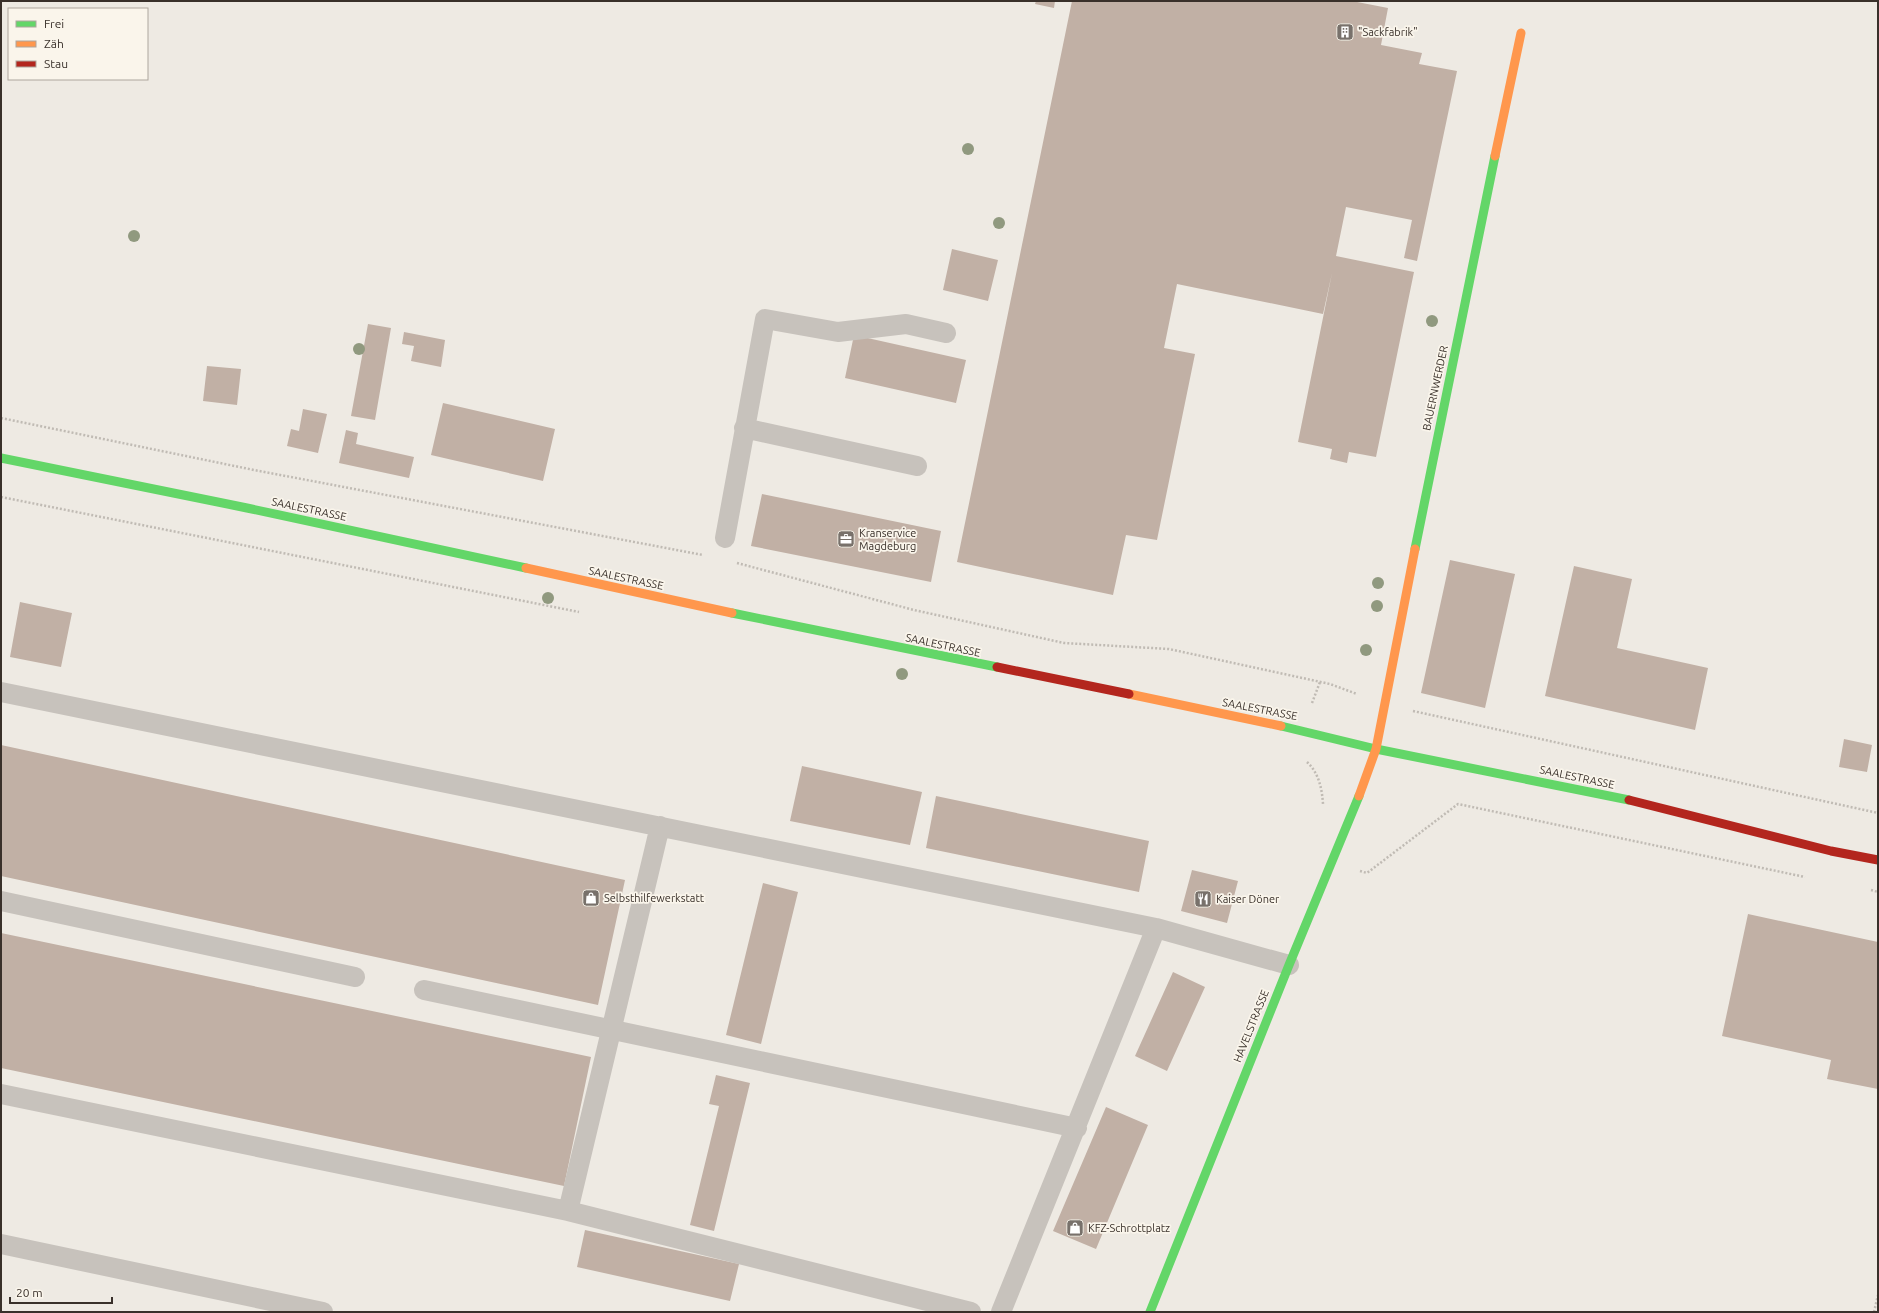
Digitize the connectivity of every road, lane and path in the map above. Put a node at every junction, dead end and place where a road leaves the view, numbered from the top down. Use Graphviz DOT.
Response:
graph roads {
  1 [pos="1522,33"];
  2 [pos="946,333"];
  3 [pos="1,418"];
  4 [pos="744,428"];
  5 [pos="1,458"];
  6 [pos="917,466"];
  7 [pos="725,538"];
  8 [pos="705,556"];
  9 [pos="736,563"];
  10 [pos="1,692"];
  11 [pos="1363,697"];
  12 [pos="1409,710"];
  13 [pos="1376,749"];
  14 [pos="1303,758"];
  15 [pos="1323,805"];
  16 [pos="1878,813"];
  17 [pos="660,826"];
  18 [pos="1878,860"];
  19 [pos="1332,862"];
  20 [pos="1808,877"];
  21 [pos="1870,890"];
  22 [pos="1878,892"];
  23 [pos="1,901"];
  24 [pos="1156,928"];
  25 [pos="1289,965"];
  26 [pos="355,977"];
  27 [pos="424,990"];
  28 [pos="611,1030"];
  29 [pos="1,1094"];
  30 [pos="1077,1128"];
  31 [pos="568,1211"];
  32 [pos="1,1244"];
  33 [pos="1878,1295"];
  34 [pos="323,1312"];
  35 [pos="971,1312"];
  36 [pos="1002,1312"];
  37 [pos="1150,1312"];
  38 [pos="1874,1312"];
  1 -- 13 [label="main road, BAUERNWERDER"];
  2 -- 4 [label="lane"];
  3 -- 8 [label="path"];
  4 -- 6 [label="lane"];
  4 -- 7 [label="lane"];
  5 -- 13 [label="main road, SAALESTRASSE"];
  9 -- 11 [label="path"];
  10 -- 17 [label="lane"];
  12 -- 16 [label="path"];
  13 -- 18 [label="main road, SAALESTRASSE"];
  13 -- 19 [label="main road, HAVELSTRASSE"];
  14 -- 15 [label="path"];
  17 -- 24 [label="lane"];
  17 -- 28 [label="lane"];
  19 -- 20 [label="path"];
  19 -- 25 [label="main road, HAVELSTRASSE"];
  21 -- 22 [label="path"];
  23 -- 26 [label="lane"];
  24 -- 25 [label="lane"];
  24 -- 30 [label="lane"];
  25 -- 37 [label="main road, HAVELSTRASSE"];
  27 -- 28 [label="lane"];
  28 -- 30 [label="lane"];
  28 -- 31 [label="lane"];
  29 -- 31 [label="lane"];
  30 -- 36 [label="lane"];
  31 -- 35 [label="lane"];
  32 -- 34 [label="lane"];
  33 -- 38 [label="path"];
}
